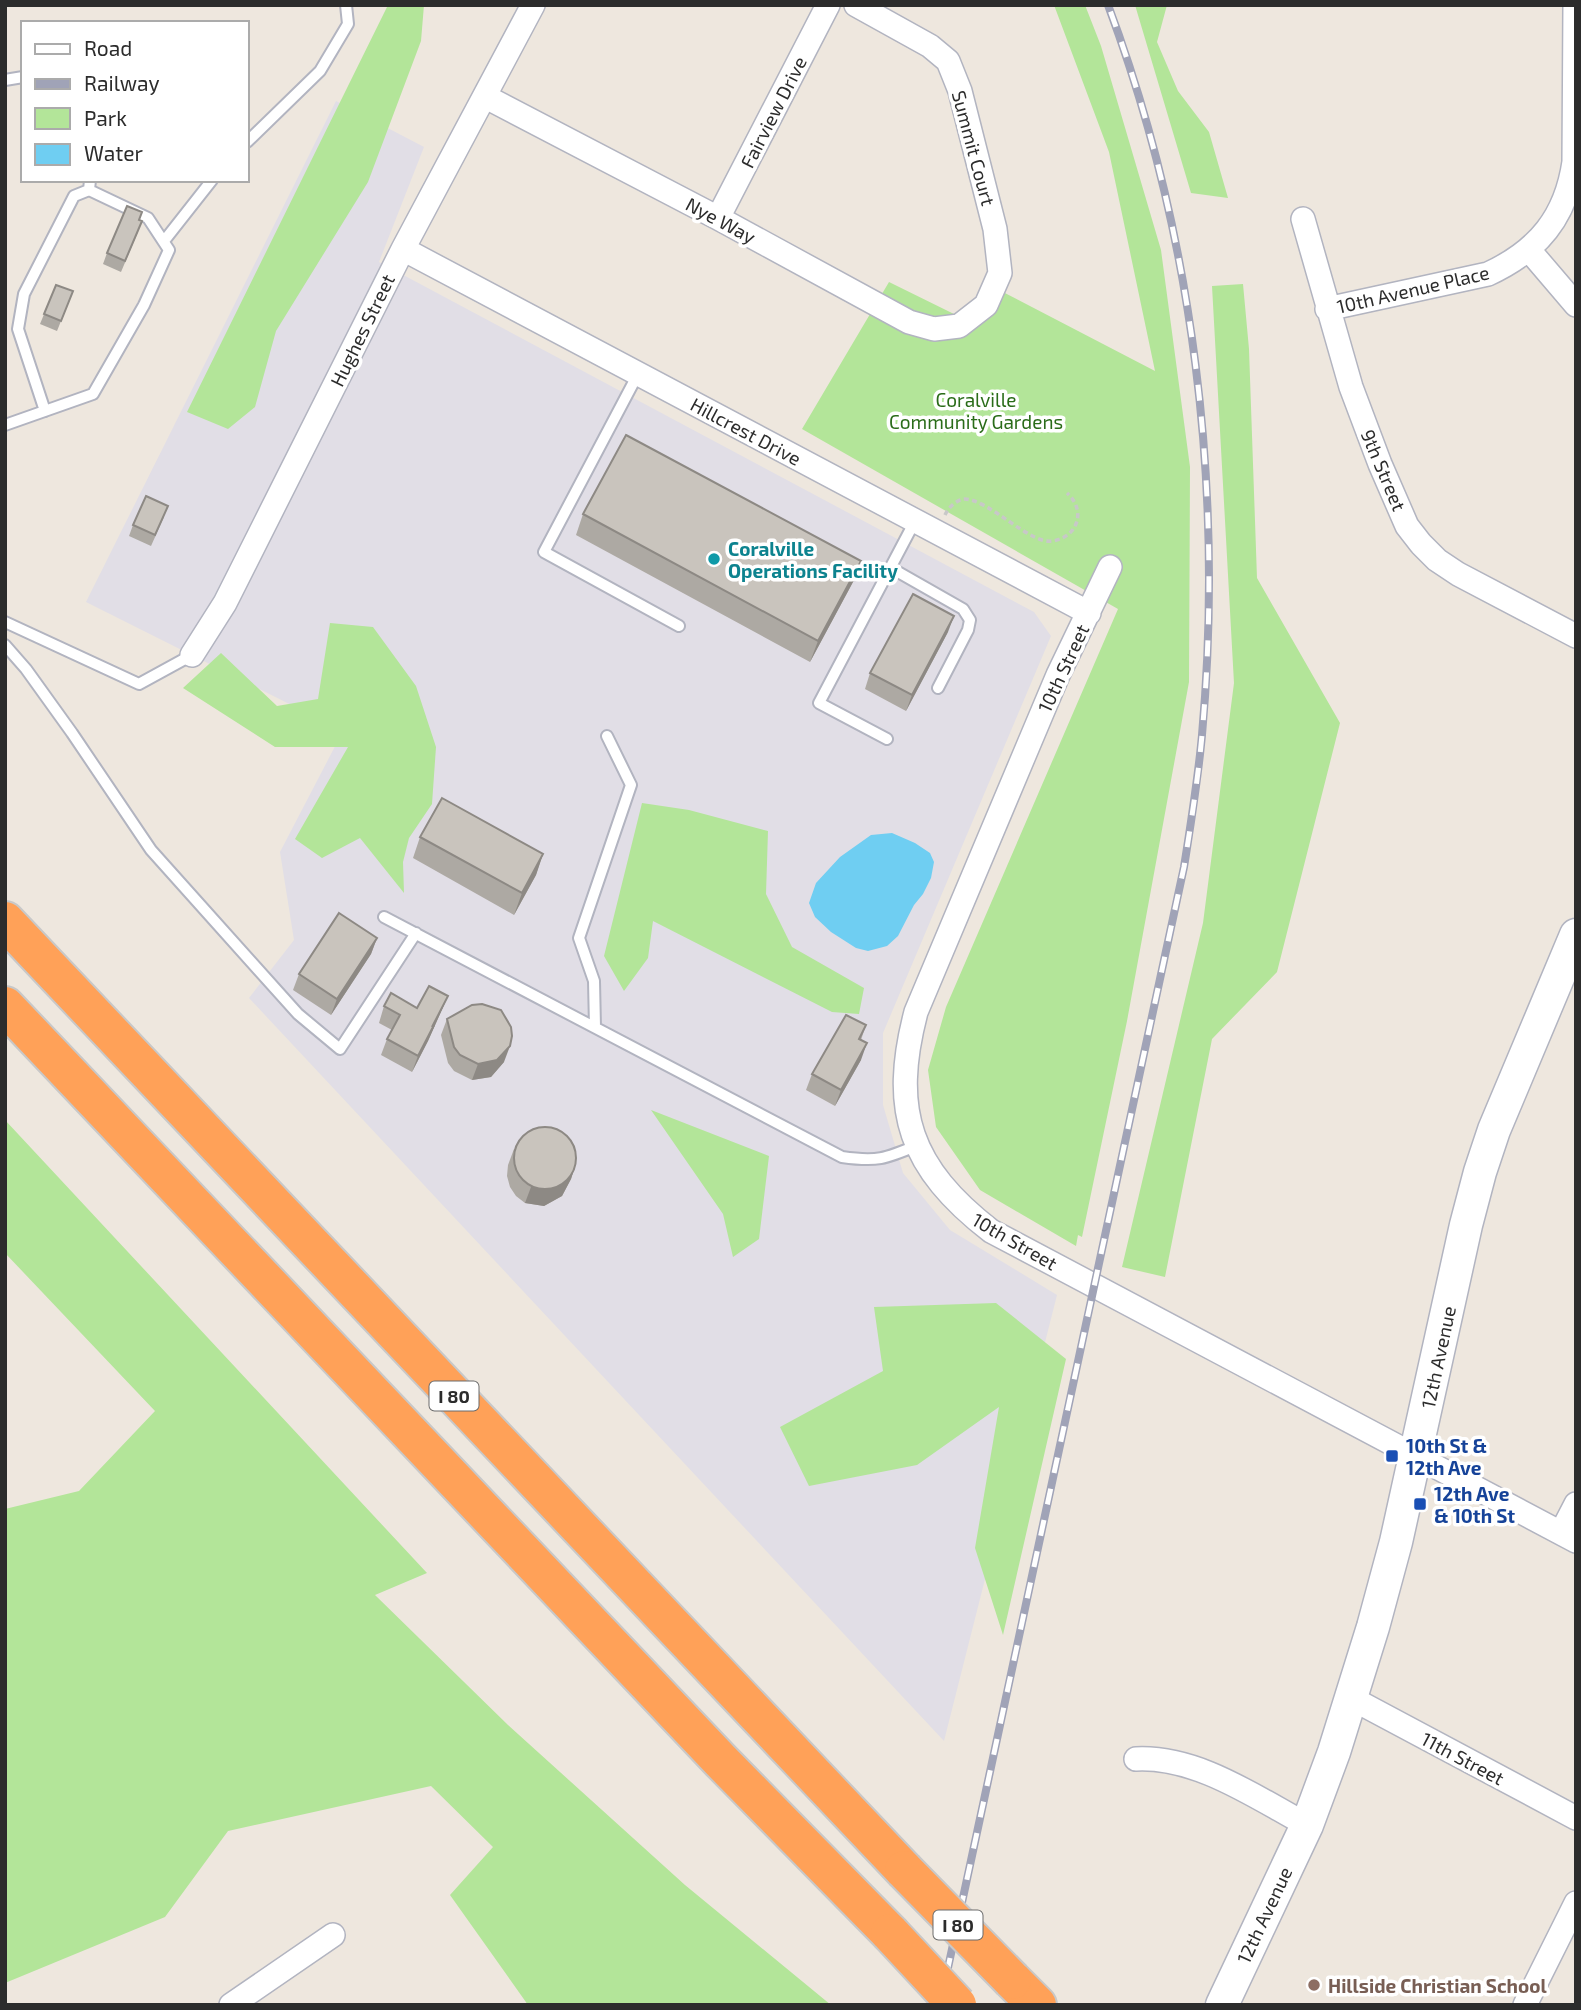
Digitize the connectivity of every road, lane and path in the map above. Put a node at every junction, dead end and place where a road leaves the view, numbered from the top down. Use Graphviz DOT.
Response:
graph roads {
  1 [pos="346,5"];
  2 [pos="533,5"];
  3 [pos="828,5"];
  4 [pos="856,5"];
  5 [pos="1575,5"];
  6 [pos="486,97"];
  7 [pos="248,141"];
  8 [pos="1574,180"];
  9 [pos="210,182"];
  10 [pos="90,185"];
  11 [pos="718,218"];
  12 [pos="1303,219"];
  13 [pos="164,241"];
  14 [pos="403,249"];
  15 [pos="1529,250"];
  16 [pos="1576,305"];
  17 [pos="1327,309"];
  18 [pos="959,326"];
  19 [pos="638,374"];
  20 [pos="45,411"];
  21 [pos="5,425"];
  22 [pos="1067,493"];
  23 [pos="926,527"];
  24 [pos="1110,567"];
  25 [pos="891,568"];
  26 [pos="1089,613"];
  27 [pos="5,622"];
  28 [pos="680,626"];
  29 [pos="1576,636"];
  30 [pos="5,645"];
  31 [pos="192,655"];
  32 [pos="938,688"];
  33 [pos="607,736"];
  34 [pos="887,739"];
  35 [pos="384,917"];
  36 [pos="5,921"];
  37 [pos="416,933"];
  38 [pos="1576,936"];
  39 [pos="5,1006"];
  40 [pos="595,1027"];
  41 [pos="918,1145"];
  42 [pos="1416,1455"];
  43 [pos="1576,1504"];
  44 [pos="1568,1536"];
  45 [pos="1351,1698"];
  46 [pos="1136,1759"];
  47 [pos="1576,1818"];
  48 [pos="1307,1825"];
  49 [pos="1576,1903"];
  50 [pos="332,1935"];
  51 [pos="1025,1992"];
  52 [pos="231,2005"];
  53 [pos="957,2005"];
  54 [pos="1222,2005"];
  55 [pos="1525,2005"];
  1 -- 7 [label="lane"];
  2 -- 6 [label="street, Hughes Street"];
  3 -- 11 [label="street, Fairview Drive"];
  4 -- 18 [label="street, Summit Court"];
  5 -- 8 [label="street, 10th Avenue Place"];
  6 -- 11 [label="street, Nye Way"];
  6 -- 14 [label="street, Hughes Street"];
  8 -- 15 [label="street, 10th Avenue Place"];
  9 -- 13 [label="lane"];
  10 -- 13 [label="lane"];
  10 -- 20 [label="lane"];
  11 -- 18 [label="street, Nye Way"];
  12 -- 17 [label="street, 9th Street"];
  13 -- 20 [label="lane"];
  14 -- 19 [label="street, Hillcrest Drive"];
  14 -- 31 [label="street, Hughes Street"];
  15 -- 16 [label="street"];
  15 -- 17 [label="street, 10th Avenue Place"];
  17 -- 29 [label="street, 9th Street"];
  19 -- 23 [label="street, Hillcrest Drive"];
  19 -- 28 [label="lane"];
  20 -- 21 [label="lane"];
  22 -- 23 [label="path"];
  23 -- 25 [label="lane"];
  23 -- 26 [label="street, Hillcrest Drive"];
  24 -- 26 [label="street, 10th Street"];
  25 -- 32 [label="lane"];
  25 -- 34 [label="lane"];
  26 -- 41 [label="street, 10th Street"];
  27 -- 31 [label="lane"];
  30 -- 37 [label="lane"];
  33 -- 40 [label="lane"];
  35 -- 37 [label="lane"];
  36 -- 51 [label="highway, I 80, bridge"];
  37 -- 40 [label="lane"];
  38 -- 42 [label="main road, 12th Avenue"];
  39 -- 53 [label="highway, I 80, bridge"];
  40 -- 41 [label="lane"];
  41 -- 42 [label="street, 10th Street"];
  42 -- 44 [label="street, 10th Street"];
  42 -- 45 [label="main road, 12th Avenue"];
  43 -- 44 [label="street"];
  45 -- 47 [label="street, 11th Street"];
  45 -- 48 [label="main road, 12th Avenue"];
  46 -- 48 [label="street"];
  48 -- 54 [label="main road, 12th Avenue"];
  49 -- 55 [label="street"];
  50 -- 52 [label="street"];
}
